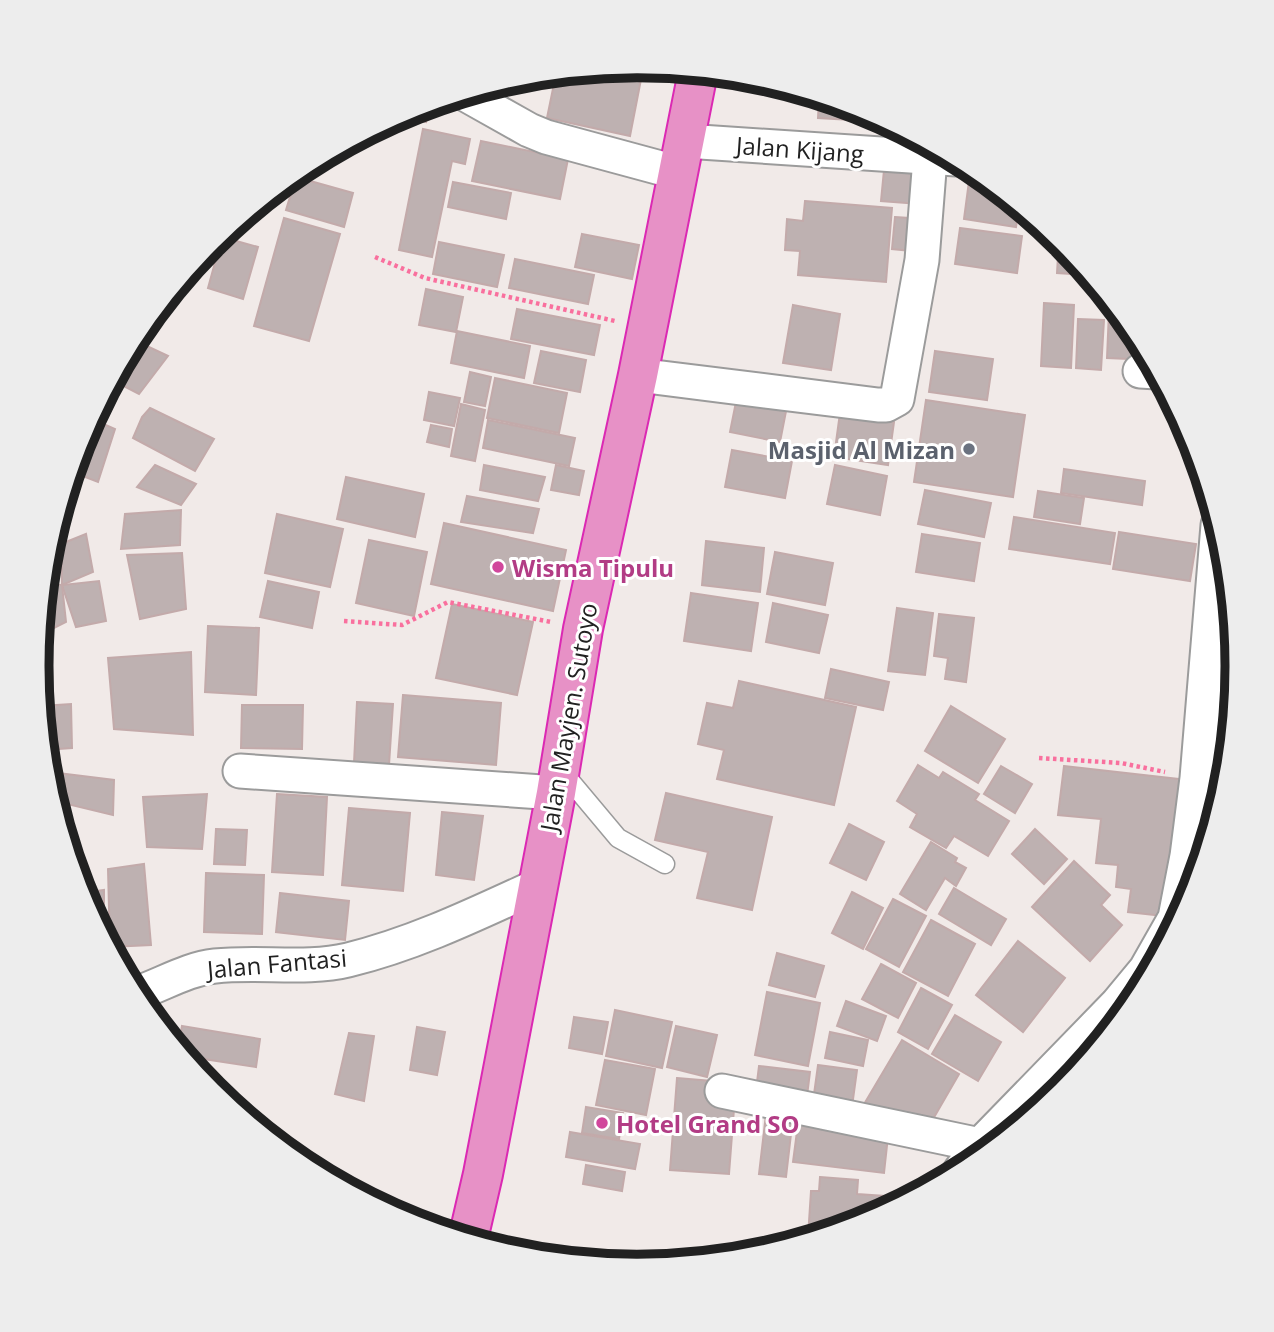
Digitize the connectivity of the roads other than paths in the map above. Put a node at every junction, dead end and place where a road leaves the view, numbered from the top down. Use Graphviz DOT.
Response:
graph roads {
  1 [pos="696,81"];
  2 [pos="477,101"];
  3 [pos="682,157"];
  4 [pos="934,159"];
  5 [pos="942,164"];
  6 [pos="638,375"];
  7 [pos="1215,558"];
  8 [pos="240,771"];
  9 [pos="557,780"];
  10 [pos="665,864"];
  11 [pos="1182,885"];
  12 [pos="537,886"];
  13 [pos="146,990"];
  14 [pos="1125,994"];
  15 [pos="722,1091"];
  16 [pos="994,1132"];
  17 [pos="962,1156"];
  18 [pos="470,1230"];
  1 -- 3 [label="highway, Jalan Mayjen. Sutoyo"];
  2 -- 3 [label="street, Jalan Kijang"];
  3 -- 4 [label="street, Jalan Kijang"];
  3 -- 6 [label="highway, Jalan Mayjen. Sutoyo"];
  5 -- 6 [label="street"];
  6 -- 9 [label="highway, Jalan Mayjen. Sutoyo"];
  7 -- 11 [label="street"];
  8 -- 9 [label="street"];
  9 -- 10 [label="lane"];
  9 -- 12 [label="highway, Jalan Mayjen. Sutoyo"];
  12 -- 13 [label="street, Jalan Fantasi"];
  12 -- 18 [label="highway, Jalan Mayjen. Sutoyo"];
  14 -- 16 [label="street"];
  15 -- 17 [label="street"];
}
